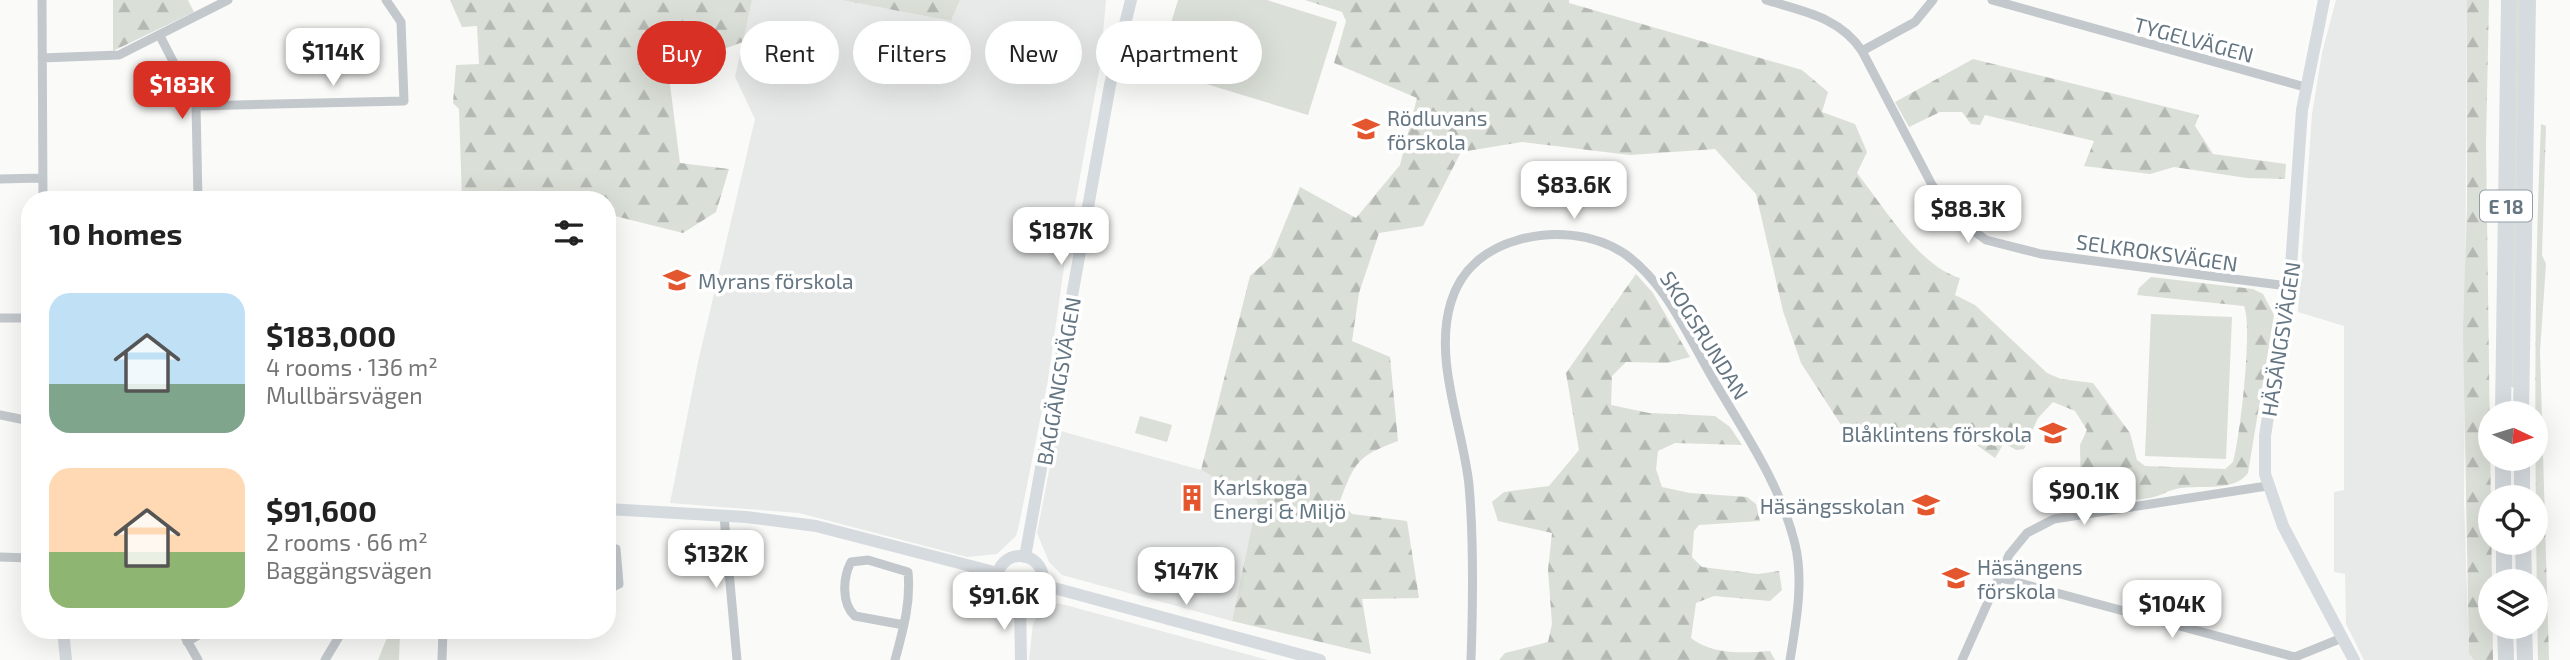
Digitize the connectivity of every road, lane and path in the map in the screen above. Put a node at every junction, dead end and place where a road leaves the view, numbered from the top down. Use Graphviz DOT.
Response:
graph roads {
  1 [pos="42,0"];
  2 [pos="228,0"];
  3 [pos="386,0"];
  4 [pos="1131,0"];
  5 [pos="1769,0"];
  6 [pos="1933,0"];
  7 [pos="1992,0"];
  8 [pos="2324,0"];
  9 [pos="2509,0"];
  10 [pos="2528,0"];
  11 [pos="160,36"];
  12 [pos="1862,51"];
  13 [pos="42,58"];
  14 [pos="2305,87"];
  15 [pos="196,106"];
  16 [pos="43,178"];
  17 [pos="0,179"];
  18 [pos="43,191"];
  19 [pos="198,191"];
  20 [pos="2288,286"];
  21 [pos="0,318"];
  22 [pos="21,318"];
  23 [pos="2503,401"];
  24 [pos="2521,401"];
  25 [pos="0,415"];
  26 [pos="21,419"];
  27 [pos="2267,486"];
  28 [pos="616,510"];
  29 [pos="724,516"];
  30 [pos="616,549"];
  31 [pos="0,557"];
  32 [pos="1025,557"];
  33 [pos="21,558"];
  34 [pos="998,573"];
  35 [pos="1997,577"];
  36 [pos="616,585"];
  37 [pos="1043,585"];
  38 [pos="1020,603"];
  39 [pos="904,625"];
  40 [pos="2342,638"];
  41 [pos="64,639"];
  42 [pos="186,639"];
  43 [pos="192,639"];
  44 [pos="338,639"];
  45 [pos="443,639"];
  46 [pos="2505,639"];
  47 [pos="2524,639"];
  48 [pos="187,642"];
  49 [pos="2295,658"];
  50 [pos="66,660"];
  51 [pos="198,660"];
  52 [pos="325,660"];
  53 [pos="442,660"];
  54 [pos="737,660"];
  55 [pos="895,660"];
  56 [pos="1021,660"];
  57 [pos="1320,660"];
  58 [pos="1471,660"];
  59 [pos="1790,660"];
  60 [pos="1962,660"];
  61 [pos="2354,660"];
  62 [pos="2506,660"];
  63 [pos="2525,660"];
  1 -- 13 [label="street"];
  2 -- 11 [label="street"];
  3 -- 15 [label="street"];
  4 -- 32 [label="street, BAGGÄNGSVÄGEN"];
  5 -- 12 [label="street, SELKROKSVÄGEN"];
  6 -- 12 [label="street"];
  7 -- 14 [label="street, TYGELVÄGEN"];
  8 -- 14 [label="street, HÄSÄNGSVÄGEN"];
  9 -- 23 [label="highway, E 18"];
  10 -- 24 [label="highway, E 18"];
  11 -- 13 [label="street"];
  11 -- 15 [label="street"];
  12 -- 20 [label="street, SELKROKSVÄGEN"];
  13 -- 16 [label="street"];
  14 -- 20 [label="street, HÄSÄNGSVÄGEN"];
  15 -- 19 [label="street"];
  16 -- 17 [label="street"];
  16 -- 18 [label="street"];
  20 -- 27 [label="street, HÄSÄNGSVÄGEN"];
  21 -- 22 [label="street"];
  25 -- 26 [label="street"];
  27 -- 35 [label="street"];
  27 -- 40 [label="street, HÄSÄNGSVÄGEN"];
  28 -- 29 [label="street"];
  29 -- 34 [label="street"];
  29 -- 54 [label="street"];
  30 -- 36 [label="street"];
  31 -- 33 [label="street"];
  32 -- 34 [label="street"];
  32 -- 37 [label="street"];
  34 -- 38 [label="street"];
  35 -- 49 [label="street"];
  35 -- 60 [label="street"];
  37 -- 38 [label="street"];
  37 -- 57 [label="street"];
  38 -- 56 [label="street"];
  39 -- 39 [label="street"];
  39 -- 55 [label="street"];
  40 -- 49 [label="street"];
  40 -- 61 [label="street, HÄSÄNGSVÄGEN"];
  41 -- 50 [label="street"];
  42 -- 48 [label="street"];
  43 -- 48 [label="street"];
  44 -- 52 [label="street"];
  45 -- 53 [label="street"];
  46 -- 62 [label="highway"];
  47 -- 63 [label="highway"];
  48 -- 51 [label="street"];
  58 -- 59 [label="street, SKOGSRUNDAN"];
}
